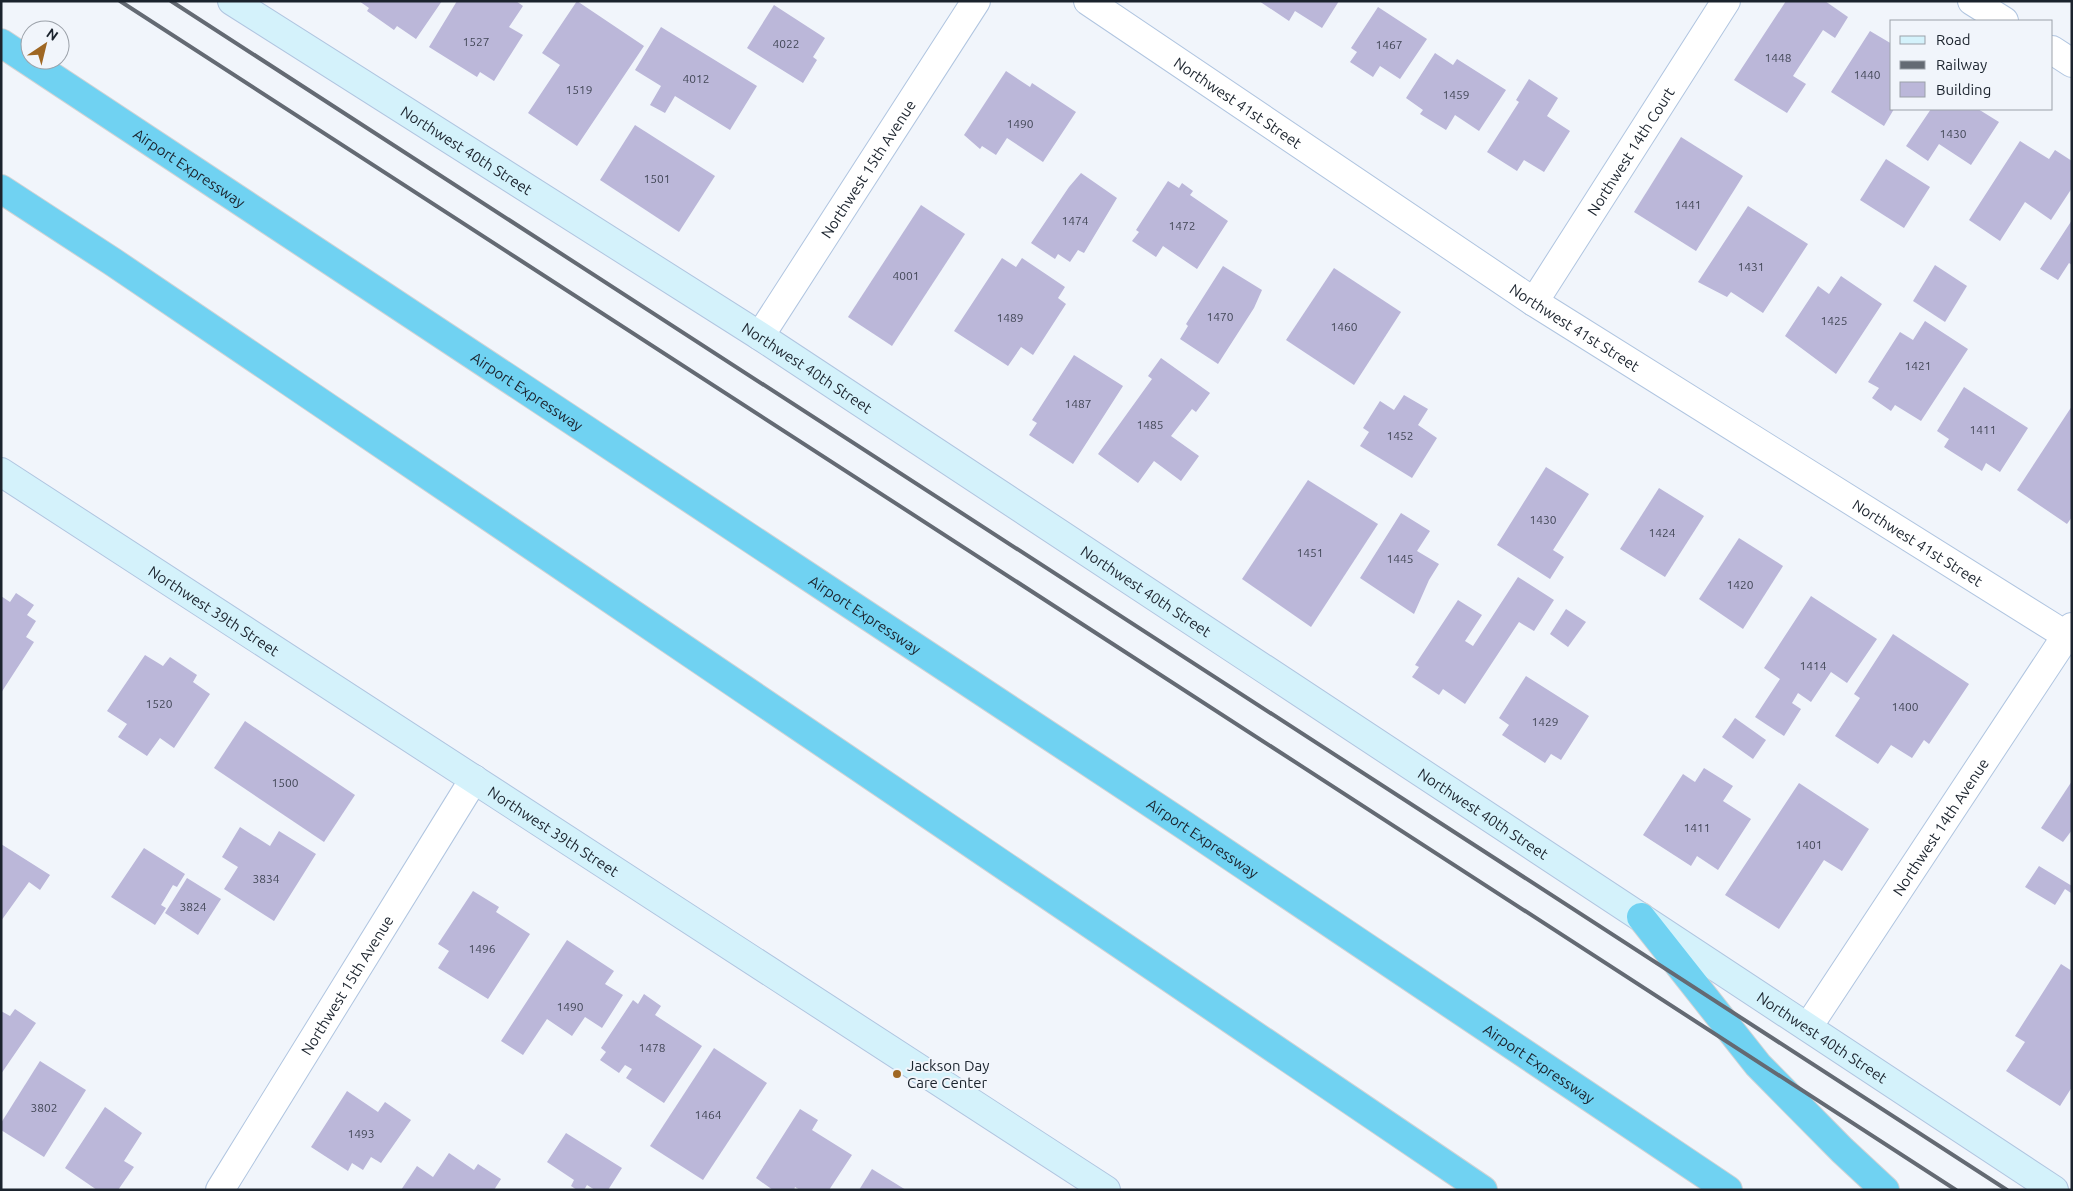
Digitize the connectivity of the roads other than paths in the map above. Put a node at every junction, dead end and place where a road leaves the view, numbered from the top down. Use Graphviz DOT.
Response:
graph roads {
  1 [pos="232,1"];
  2 [pos="976,1"];
  3 [pos="1088,1"];
  4 [pos="1726,1"];
  5 [pos="1972,1"];
  6 [pos="2002,20"];
  7 [pos="1,43"];
  8 [pos="2053,51"];
  9 [pos="2072,63"];
  10 [pos="1,189"];
  11 [pos="1534,302"];
  12 [pos="760,336"];
  13 [pos="1,472"];
  14 [pos="2070,634"];
  15 [pos="474,779"];
  16 [pos="1641,917"];
  17 [pos="1808,1027"];
  18 [pos="220,1190"];
  19 [pos="1106,1190"];
  20 [pos="1484,1190"];
  21 [pos="1728,1190"];
  22 [pos="1885,1190"];
  23 [pos="2054,1190"];
  1 -- 12 [label="main road, Northwest 40th Street"];
  2 -- 12 [label="street, Northwest 15th Avenue"];
  3 -- 11 [label="street, Northwest 41st Street"];
  4 -- 11 [label="street, Northwest 14th Court"];
  5 -- 6 [label="street"];
  7 -- 21 [label="highway, Airport Expressway"];
  8 -- 9 [label="street"];
  10 -- 20 [label="highway"];
  11 -- 14 [label="street, Northwest 41st Street"];
  12 -- 16 [label="main road, Northwest 40th Street"];
  13 -- 15 [label="main road, Northwest 39th Street"];
  14 -- 17 [label="street, Northwest 14th Avenue"];
  15 -- 18 [label="street, Northwest 15th Avenue"];
  15 -- 19 [label="main road, Northwest 39th Street"];
  16 -- 17 [label="main road, Northwest 40th Street"];
  16 -- 22 [label="highway"];
  17 -- 23 [label="main road, Northwest 40th Street"];
}
